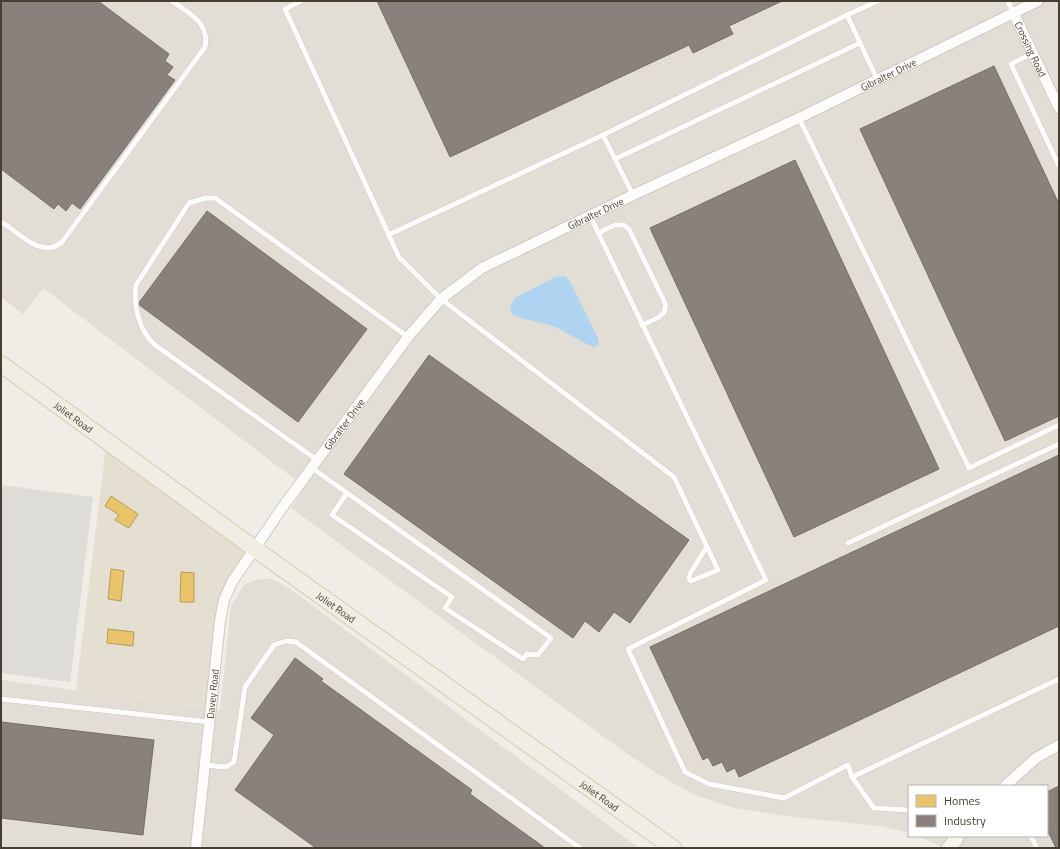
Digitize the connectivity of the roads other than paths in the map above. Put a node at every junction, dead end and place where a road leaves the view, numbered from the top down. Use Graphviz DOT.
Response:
graph roads {
  1 [pos="172,1"];
  2 [pos="301,1"];
  3 [pos="878,1"];
  4 [pos="1008,1"];
  5 [pos="1038,1"];
  6 [pos="1013,12"];
  7 [pos="847,15"];
  8 [pos="860,42"];
  9 [pos="1033,53"];
  10 [pos="877,79"];
  11 [pos="1059,108"];
  12 [pos="799,118"];
  13 [pos="603,134"];
  14 [pos="615,159"];
  15 [pos="1059,166"];
  16 [pos="633,195"];
  17 [pos="590,216"];
  18 [pos="1,222"];
  19 [pos="598,233"];
  20 [pos="388,235"];
  21 [pos="441,299"];
  22 [pos="642,325"];
  23 [pos="408,337"];
  24 [pos="1,364"];
  25 [pos="1059,425"];
  26 [pos="1059,444"];
  27 [pos="315,464"];
  28 [pos="347,493"];
  29 [pos="848,543"];
  30 [pos="706,548"];
  31 [pos="255,549"];
  32 [pos="1059,679"];
  33 [pos="1,699"];
  34 [pos="209,722"];
  35 [pos="1059,745"];
  36 [pos="204,765"];
  37 [pos="852,777"];
  38 [pos="1006,785"];
  39 [pos="908,810"];
  40 [pos="1032,837"];
  41 [pos="196,848"];
  42 [pos="580,848"];
  43 [pos="673,848"];
  44 [pos="1037,848"];
  1 -- 18 [label="lane"];
  2 -- 20 [label="lane"];
  3 -- 7 [label="lane"];
  4 -- 6 [label="lane"];
  5 -- 6 [label="street, Gibralter Drive"];
  6 -- 9 [label="street, Crossing Road"];
  6 -- 10 [label="street, Gibralter Drive"];
  7 -- 8 [label="lane"];
  7 -- 13 [label="lane"];
  8 -- 10 [label="lane"];
  8 -- 14 [label="lane"];
  9 -- 11 [label="street, Crossing Road"];
  9 -- 15 [label="lane"];
  10 -- 12 [label="street, Gibralter Drive"];
  12 -- 16 [label="street, Gibralter Drive"];
  12 -- 25 [label="lane"];
  13 -- 14 [label="lane"];
  13 -- 20 [label="lane"];
  14 -- 16 [label="lane"];
  16 -- 17 [label="street, Gibralter Drive"];
  17 -- 19 [label="lane"];
  17 -- 21 [label="street, Gibralter Drive"];
  19 -- 22 [label="lane"];
  19 -- 22 [label="lane"];
  20 -- 21 [label="lane"];
  21 -- 23 [label="street, Gibralter Drive"];
  21 -- 30 [label="lane"];
  22 -- 37 [label="lane"];
  23 -- 27 [label="street, Gibralter Drive"];
  23 -- 27 [label="lane"];
  24 -- 31 [label="main road, Joliet Road"];
  26 -- 29 [label="lane"];
  27 -- 28 [label="lane"];
  27 -- 31 [label="street, Gibralter Drive"];
  28 -- 28 [label="lane"];
  30 -- 30 [label="lane"];
  31 -- 34 [label="street, Davey Road"];
  31 -- 43 [label="main road, Joliet Road"];
  32 -- 37 [label="lane"];
  33 -- 34 [label="lane"];
  34 -- 36 [label="street, Davey Road"];
  35 -- 38 [label="street"];
  36 -- 41 [label="street, Davey Road"];
  36 -- 42 [label="lane"];
  37 -- 39 [label="lane"];
  40 -- 44 [label="lane"];
}
